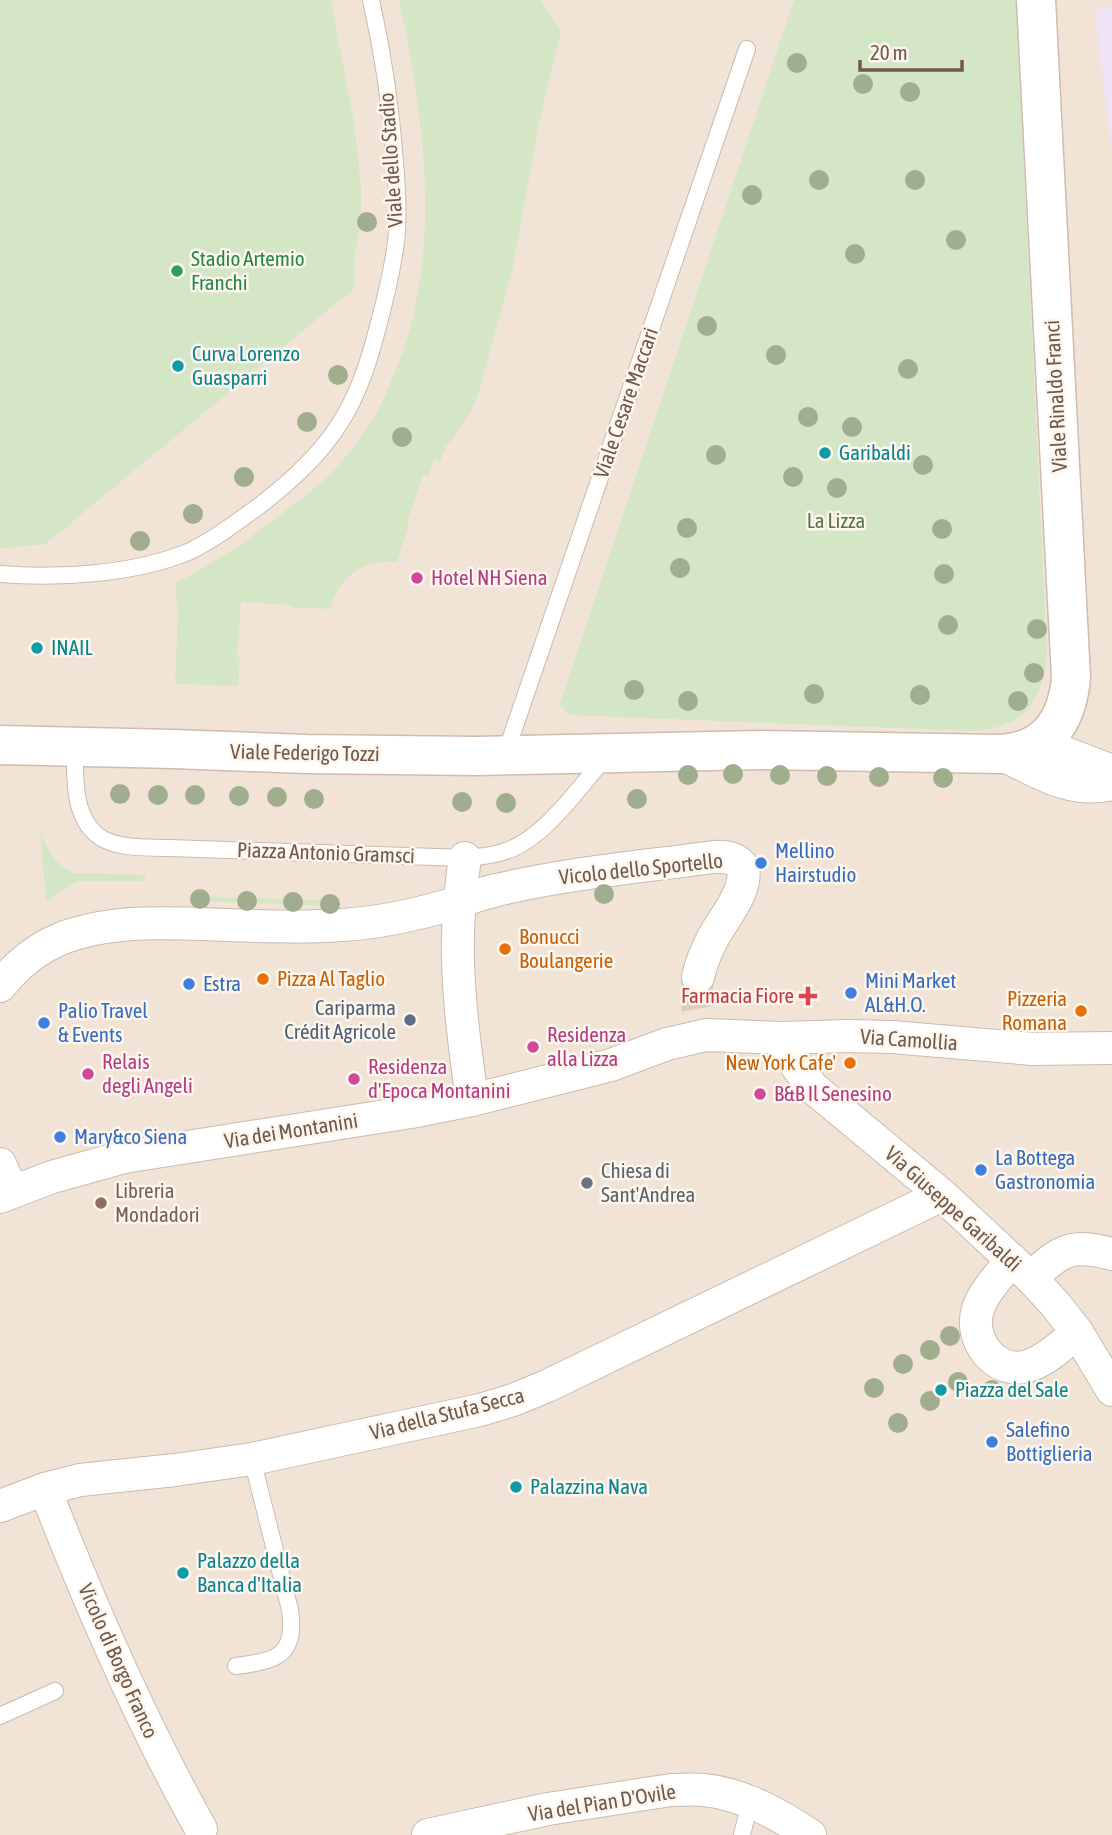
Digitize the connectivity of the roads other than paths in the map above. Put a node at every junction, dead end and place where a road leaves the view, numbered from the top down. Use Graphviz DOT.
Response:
graph roads {
  1 [pos="371,0"];
  2 [pos="1035,0"];
  3 [pos="747,49"];
  4 [pos="0,574"];
  5 [pos="1039,743"];
  6 [pos="0,745"];
  7 [pos="75,747"];
  8 [pos="610,753"];
  9 [pos="1001,754"];
  10 [pos="504,756"];
  11 [pos="1112,771"];
  12 [pos="1112,784"];
  13 [pos="465,858"];
  14 [pos="460,901"];
  15 [pos="698,977"];
  16 [pos="0,986"];
  17 [pos="702,1025"];
  18 [pos="783,1038"];
  19 [pos="1112,1048"];
  20 [pos="472,1100"];
  21 [pos="4,1184"];
  22 [pos="942,1195"];
  23 [pos="1112,1254"];
  24 [pos="1021,1269"];
  25 [pos="1077,1332"];
  26 [pos="1112,1390"];
  27 [pos="252,1459"];
  28 [pos="45,1489"];
  29 [pos="0,1506"];
  30 [pos="236,1666"];
  31 [pos="55,1691"];
  32 [pos="0,1716"];
  33 [pos="750,1801"];
  34 [pos="552,1822"];
  35 [pos="201,1829"];
  36 [pos="428,1835"];
  37 [pos="742,1835"];
  38 [pos="810,1835"];
  1 -- 4 [label="lane, Viale dello Stadio"];
  2 -- 5 [label="street, Viale Rinaldo Franci"];
  3 -- 10 [label="lane, Viale Cesare Maccari"];
  5 -- 9 [label="street"];
  5 -- 11 [label="street"];
  6 -- 7 [label="street, Viale Federigo Tozzi"];
  7 -- 10 [label="street, Viale Federigo Tozzi"];
  7 -- 13 [label="lane, Piazza Antonio Gramsci"];
  8 -- 9 [label="street"];
  8 -- 10 [label="street, Viale Federigo Tozzi"];
  8 -- 13 [label="lane, Piazza Antonio Gramsci"];
  9 -- 12 [label="street"];
  13 -- 14 [label="street"];
  14 -- 15 [label="street, Vicolo dello Sportello"];
  14 -- 16 [label="street"];
  14 -- 20 [label="street"];
  17 -- 18 [label="street, Via Camollia"];
  17 -- 20 [label="street, Via dei Montanini"];
  18 -- 19 [label="street, Via Camollia"];
  18 -- 22 [label="street, Via Giuseppe Garibaldi"];
  20 -- 21 [label="street, Via dei Montanini"];
  22 -- 24 [label="street, Via Giuseppe Garibaldi"];
  22 -- 27 [label="street, Via della Stufa Secca"];
  23 -- 24 [label="street"];
  24 -- 25 [label="street, Via Giuseppe Garibaldi"];
  24 -- 25 [label="street"];
  25 -- 26 [label="street, Via Giuseppe Garibaldi"];
  27 -- 28 [label="street, Via della Stufa Secca"];
  27 -- 30 [label="lane"];
  28 -- 29 [label="street, Via della Stufa Secca"];
  28 -- 35 [label="street, Vicolo di Borgo Franco"];
  31 -- 32 [label="lane"];
  33 -- 34 [label="street, Via del Pian D'Ovile"];
  33 -- 37 [label="lane"];
  33 -- 38 [label="street, Via del Pian D'Ovile"];
  34 -- 36 [label="street, Via del Pian D'Ovile"];
}
